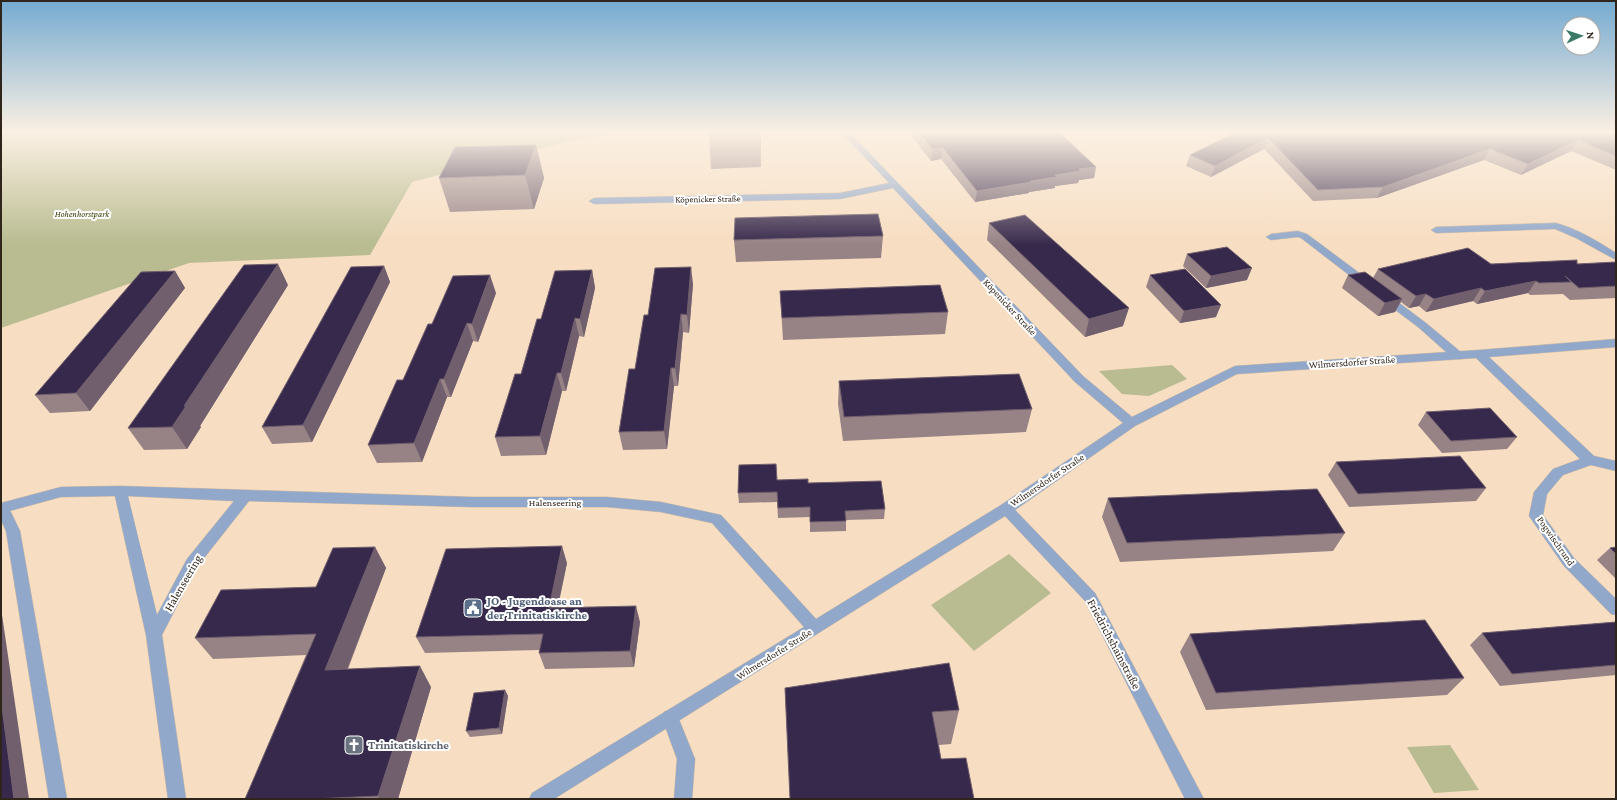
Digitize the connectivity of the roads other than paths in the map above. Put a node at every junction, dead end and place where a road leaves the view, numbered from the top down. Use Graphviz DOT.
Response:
graph roads {
  1 [pos="880,170"];
  2 [pos="893,185"];
  3 [pos="594,201"];
  4 [pos="1436,230"];
  5 [pos="1271,237"];
  6 [pos="1616,257"];
  7 [pos="1616,343"];
  8 [pos="1479,354"];
  9 [pos="1458,356"];
  10 [pos="1131,423"];
  11 [pos="1590,460"];
  12 [pos="1616,466"];
  13 [pos="120,492"];
  14 [pos="245,496"];
  15 [pos="1006,509"];
  16 [pos="1616,609"];
  17 [pos="816,628"];
  18 [pos="154,635"];
  19 [pos="670,718"];
  20 [pos="58,799"];
  21 [pos="177,799"];
  22 [pos="538,799"];
  23 [pos="683,799"];
  24 [pos="1195,799"];
  1 -- 2 [label="street, Köpenicker Straße"];
  2 -- 3 [label="street, Köpenicker Straße"];
  2 -- 10 [label="street, Köpenicker Straße"];
  4 -- 6 [label="street"];
  5 -- 9 [label="street"];
  7 -- 8 [label="street, Wilmersdorfer Straße"];
  8 -- 9 [label="street, Wilmersdorfer Straße"];
  8 -- 11 [label="street"];
  9 -- 10 [label="street, Wilmersdorfer Straße"];
  10 -- 15 [label="street, Wilmersdorfer Straße"];
  11 -- 12 [label="street"];
  11 -- 16 [label="street, Pogwischrund"];
  13 -- 14 [label="street, Halenseering"];
  13 -- 18 [label="street, Halenseering"];
  13 -- 20 [label="street, Halenseering"];
  14 -- 17 [label="street, Halenseering"];
  14 -- 18 [label="street, Halenseering"];
  15 -- 17 [label="street, Wilmersdorfer Straße"];
  15 -- 24 [label="street, Friedrichshainstraße"];
  17 -- 19 [label="street, Wilmersdorfer Straße"];
  18 -- 21 [label="street, Halenseering"];
  19 -- 22 [label="street, Wilmersdorfer Straße"];
  19 -- 23 [label="street"];
}
